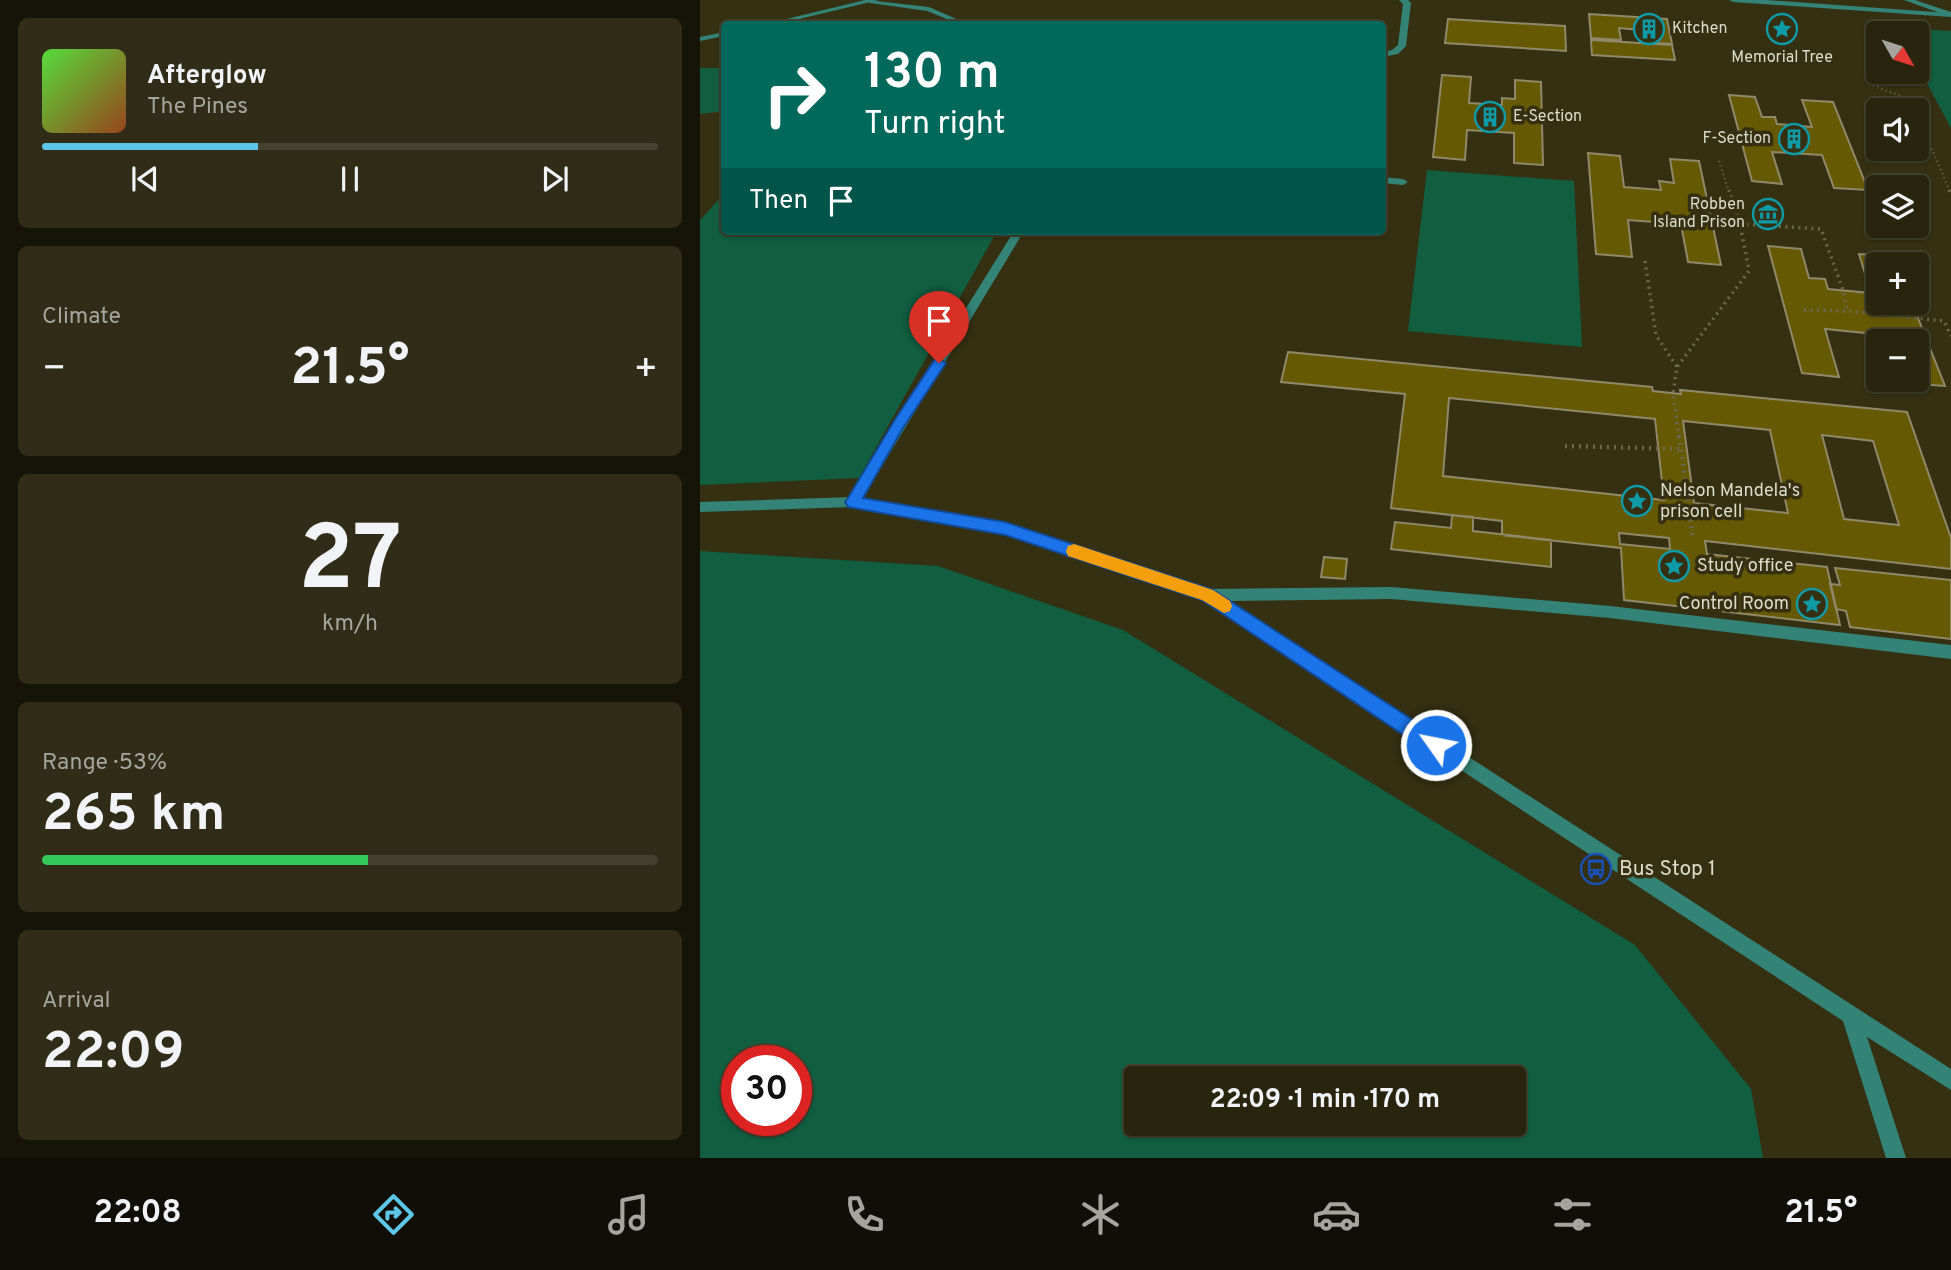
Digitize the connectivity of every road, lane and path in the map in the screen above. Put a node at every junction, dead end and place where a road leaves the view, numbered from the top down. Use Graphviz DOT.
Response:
graph roads {
  1 [pos="875,0"];
  2 [pos="1733,0"];
  3 [pos="1876,0"];
  4 [pos="1908,0"];
  5 [pos="870,1"];
  6 [pos="1406,1"];
  7 [pos="1856,9"];
  8 [pos="1950,15"];
  9 [pos="783,21"];
  10 [pos="957,21"];
  11 [pos="721,34"];
  12 [pos="700,38"];
  13 [pos="1386,54"];
  14 [pos="1869,84"];
  15 [pos="1903,98"];
  16 [pos="1929,142"];
  17 [pos="1719,161"];
  18 [pos="1386,181"];
  19 [pos="1403,183"];
  20 [pos="1951,195"];
  21 [pos="1740,224"];
  22 [pos="1017,235"];
  23 [pos="1644,261"];
  24 [pos="1804,310"];
  25 [pos="1847,311"];
  26 [pos="1951,336"];
  27 [pos="1677,367"];
  28 [pos="1565,446"];
  29 [pos="1681,449"];
  30 [pos="853,502"];
  31 [pos="700,507"];
  32 [pos="1693,538"];
  33 [pos="1207,595"];
  34 [pos="1951,652"];
  35 [pos="1851,1015"];
  36 [pos="1951,1080"];
  37 [pos="1896,1158"];
  1 -- 5 [label="street"];
  2 -- 7 [label="street"];
  3 -- 7 [label="street"];
  4 -- 8 [label="street"];
  5 -- 9 [label="street"];
  5 -- 10 [label="street"];
  6 -- 13 [label="street"];
  7 -- 8 [label="street"];
  11 -- 12 [label="street"];
  14 -- 15 [label="path"];
  16 -- 20 [label="path"];
  17 -- 21 [label="path"];
  18 -- 19 [label="street"];
  21 -- 25 [label="path"];
  21 -- 27 [label="path"];
  22 -- 30 [label="street"];
  23 -- 27 [label="path"];
  24 -- 25 [label="path"];
  25 -- 26 [label="path"];
  27 -- 29 [label="path"];
  28 -- 29 [label="path"];
  29 -- 32 [label="path"];
  30 -- 31 [label="street"];
  30 -- 33 [label="street"];
  33 -- 34 [label="street"];
  33 -- 35 [label="street"];
  35 -- 36 [label="street"];
  35 -- 37 [label="street"];
}
